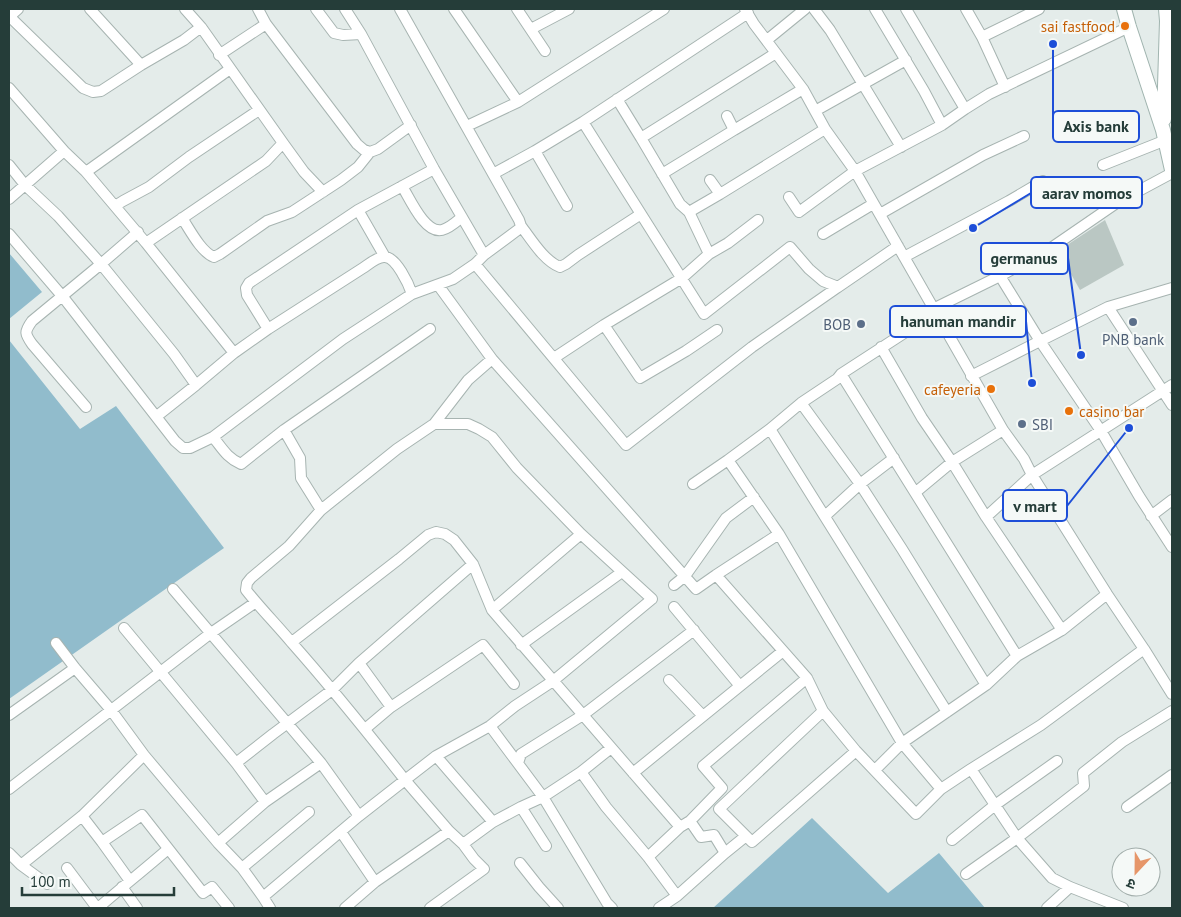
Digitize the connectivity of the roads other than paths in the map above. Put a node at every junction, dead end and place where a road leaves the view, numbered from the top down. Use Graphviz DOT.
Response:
graph roads {
  1 [pos="18,9"];
  2 [pos="90,9"];
  3 [pos="185,9"];
  4 [pos="258,9"];
  5 [pos="316,9"];
  6 [pos="345,9"];
  7 [pos="400,9"];
  8 [pos="454,9"];
  9 [pos="517,9"];
  10 [pos="570,9"];
  11 [pos="664,9"];
  12 [pos="805,9"];
  13 [pos="814,9"];
  14 [pos="875,9"];
  15 [pos="906,9"];
  16 [pos="966,9"];
  17 [pos="1039,9"];
  18 [pos="1124,9"];
  19 [pos="1166,9"];
  20 [pos="746,11"];
  21 [pos="1017,13"];
  22 [pos="9,17"];
  23 [pos="266,24"];
  24 [pos="201,27"];
  25 [pos="1129,27"];
  26 [pos="531,29"];
  27 [pos="361,34"];
  28 [pos="982,37"];
  29 [pos="766,40"];
  30 [pos="545,51"];
  31 [pos="776,53"];
  32 [pos="219,55"];
  33 [pos="906,60"];
  34 [pos="141,65"];
  35 [pos="230,69"];
  36 [pos="863,83"];
  37 [pos="1005,86"];
  38 [pos="9,88"];
  39 [pos="803,89"];
  40 [pos="617,99"];
  41 [pos="518,102"];
  42 [pos="965,108"];
  43 [pos="259,110"];
  44 [pos="815,111"];
  45 [pos="727,116"];
  46 [pos="583,122"];
  47 [pos="411,125"];
  48 [pos="942,125"];
  49 [pos="467,126"];
  50 [pos="826,129"];
  51 [pos="734,130"];
  52 [pos="1165,135"];
  53 [pos="1024,136"];
  54 [pos="641,138"];
  55 [pos="283,143"];
  56 [pos="901,147"];
  57 [pos="64,151"];
  58 [pos="535,151"];
  59 [pos="370,152"];
  60 [pos="1171,154"];
  61 [pos="9,165"];
  62 [pos="1103,165"];
  63 [pos="434,169"];
  64 [pos="854,171"];
  65 [pos="1172,171"];
  66 [pos="86,172"];
  67 [pos="493,174"];
  68 [pos="662,174"];
  69 [pos="710,180"];
  70 [pos="1043,181"];
  71 [pos="25,185"];
  72 [pos="402,186"];
  73 [pos="322,192"];
  74 [pos="720,194"];
  75 [pos="789,197"];
  76 [pos="9,199"];
  77 [pos="874,204"];
  78 [pos="115,206"];
  79 [pos="567,206"];
  80 [pos="358,210"];
  81 [pos="689,212"];
  82 [pos="641,214"];
  83 [pos="880,214"];
  84 [pos="182,218"];
  85 [pos="462,218"];
  86 [pos="758,220"];
  87 [pos="521,226"];
  88 [pos="138,232"];
  89 [pos="9,234"];
  90 [pos="823,234"];
  91 [pos="146,242"];
  92 [pos="898,246"];
  93 [pos="709,254"];
  94 [pos="484,255"];
  95 [pos="904,256"];
  96 [pos="385,257"];
  97 [pos="101,264"];
  98 [pos="475,264"];
  99 [pos="1000,276"];
  100 [pos="682,278"];
  101 [pos="438,285"];
  102 [pos="838,287"];
  103 [pos="1172,288"];
  104 [pos="412,294"];
  105 [pos="62,297"];
  106 [pos="1108,307"];
  107 [pos="934,311"];
  108 [pos="604,325"];
  109 [pos="268,329"];
  110 [pos="430,330"];
  111 [pos="717,330"];
  112 [pos="1040,341"];
  113 [pos="881,347"];
  114 [pos="234,353"];
  115 [pos="554,358"];
  116 [pos="492,359"];
  117 [pos="841,374"];
  118 [pos="971,376"];
  119 [pos="196,385"];
  120 [pos="1172,385"];
  121 [pos="1162,391"];
  122 [pos="801,403"];
  123 [pos="1172,406"];
  124 [pos="86,407"];
  125 [pos="156,416"];
  126 [pos="434,424"];
  127 [pos="770,429"];
  128 [pos="284,430"];
  129 [pos="1003,430"];
  130 [pos="1101,431"];
  131 [pos="213,437"];
  132 [pos="894,458"];
  133 [pos="728,460"];
  134 [pos="952,462"];
  135 [pos="1032,475"];
  136 [pos="693,484"];
  137 [pos="860,484"];
  138 [pos="916,492"];
  139 [pos="754,497"];
  140 [pos="1172,500"];
  141 [pos="320,510"];
  142 [pos="824,516"];
  143 [pos="1151,516"];
  144 [pos="986,517"];
  145 [pos="581,534"];
  146 [pos="779,534"];
  147 [pos="1172,547"];
  148 [pos="473,564"];
  149 [pos="622,572"];
  150 [pos="716,575"];
  151 [pos="685,576"];
  152 [pos="674,585"];
  153 [pos="173,589"];
  154 [pos="1106,594"];
  155 [pos="256,602"];
  156 [pos="674,607"];
  157 [pos="492,610"];
  158 [pos="124,628"];
  159 [pos="694,630"];
  160 [pos="1062,630"];
  161 [pos="211,633"];
  162 [pos="292,642"];
  163 [pos="56,643"];
  164 [pos="521,645"];
  165 [pos="1144,649"];
  166 [pos="783,651"];
  167 [pos="1017,656"];
  168 [pos="359,664"];
  169 [pos="75,668"];
  170 [pos="160,672"];
  171 [pos="807,678"];
  172 [pos="669,680"];
  173 [pos="553,681"];
  174 [pos="514,684"];
  175 [pos="986,685"];
  176 [pos="740,686"];
  177 [pos="332,690"];
  178 [pos="1172,694"];
  179 [pos="391,707"];
  180 [pos="111,710"];
  181 [pos="823,711"];
  182 [pos="1172,711"];
  183 [pos="947,712"];
  184 [pos="9,715"];
  185 [pos="583,716"];
  186 [pos="703,716"];
  187 [pos="287,724"];
  188 [pos="490,726"];
  189 [pos="365,729"];
  190 [pos="902,743"];
  191 [pos="611,748"];
  192 [pos="856,751"];
  193 [pos="144,755"];
  194 [pos="436,756"];
  195 [pos="1057,761"];
  196 [pos="236,763"];
  197 [pos="321,763"];
  198 [pos="518,763"];
  199 [pos="971,769"];
  200 [pos="875,770"];
  201 [pos="580,772"];
  202 [pos="633,773"];
  203 [pos="1172,775"];
  204 [pos="405,780"];
  205 [pos="9,789"];
  206 [pos="941,789"];
  207 [pos="543,797"];
  208 [pos="265,802"];
  209 [pos="996,805"];
  210 [pos="520,807"];
  211 [pos="1127,807"];
  212 [pos="309,812"];
  213 [pos="82,816"];
  214 [pos="359,816"];
  215 [pos="690,821"];
  216 [pos="493,822"];
  217 [pos="680,827"];
  218 [pos="448,831"];
  219 [pos="341,832"];
  220 [pos="746,836"];
  221 [pos="1017,838"];
  222 [pos="952,840"];
  223 [pos="102,842"];
  224 [pos="218,843"];
  225 [pos="463,844"];
  226 [pos="546,846"];
  227 [pos="168,849"];
  228 [pos="9,852"];
  229 [pos="725,853"];
  230 [pos="648,857"];
  231 [pos="520,863"];
  232 [pos="21,865"];
  233 [pos="67,868"];
  234 [pos="242,868"];
  235 [pos="966,874"];
  236 [pos="375,882"];
  237 [pos="47,884"];
  238 [pos="126,884"];
  239 [pos="1070,887"];
  240 [pos="677,896"];
  241 [pos="263,897"];
  242 [pos="606,906"];
  243 [pos="97,908"];
  244 [pos="137,908"];
  245 [pos="229,908"];
  246 [pos="270,908"];
  247 [pos="345,908"];
  248 [pos="430,908"];
  249 [pos="558,908"];
  250 [pos="659,908"];
  251 [pos="1047,908"];
  252 [pos="1123,908"];
  1 -- 22 [label="street"];
  2 -- 34 [label="street"];
  3 -- 24 [label="street"];
  4 -- 23 [label="street"];
  5 -- 27 [label="street"];
  6 -- 27 [label="street"];
  7 -- 49 [label="street"];
  8 -- 41 [label="street"];
  9 -- 26 [label="street"];
  10 -- 26 [label="street"];
  11 -- 41 [label="street"];
  12 -- 29 [label="street"];
  13 -- 36 [label="street"];
  14 -- 33 [label="street"];
  15 -- 42 [label="street"];
  16 -- 28 [label="street"];
  17 -- 21 [label="street"];
  18 -- 25 [label="street"];
  19 -- 52 [label="street"];
  20 -- 29 [label="street"];
  20 -- 40 [label="street"];
  21 -- 28 [label="street"];
  22 -- 34 [label="street"];
  23 -- 32 [label="street"];
  23 -- 59 [label="street"];
  24 -- 32 [label="street"];
  24 -- 34 [label="street"];
  25 -- 37 [label="street"];
  25 -- 52 [label="street"];
  26 -- 30 [label="street"];
  27 -- 47 [label="street"];
  28 -- 37 [label="street"];
  29 -- 31 [label="street"];
  31 -- 39 [label="street"];
  31 -- 54 [label="street"];
  32 -- 35 [label="street"];
  33 -- 36 [label="street"];
  33 -- 48 [label="street"];
  35 -- 43 [label="street"];
  35 -- 66 [label="street"];
  36 -- 44 [label="street"];
  36 -- 56 [label="street"];
  37 -- 42 [label="street"];
  38 -- 57 [label="street"];
  39 -- 44 [label="street"];
  39 -- 51 [label="street"];
  40 -- 46 [label="street"];
  40 -- 54 [label="street"];
  41 -- 49 [label="street"];
  42 -- 48 [label="street"];
  43 -- 55 [label="street"];
  43 -- 78 [label="street"];
  44 -- 50 [label="street"];
  45 -- 51 [label="street"];
  46 -- 58 [label="street"];
  46 -- 82 [label="street"];
  47 -- 59 [label="street"];
  47 -- 63 [label="street"];
  48 -- 56 [label="street"];
  49 -- 67 [label="street"];
  50 -- 64 [label="street"];
  50 -- 74 [label="street"];
  51 -- 68 [label="street"];
  52 -- 60 [label="street"];
  52 -- 62 [label="street"];
  53 -- 83 [label="street"];
  54 -- 68 [label="street"];
  55 -- 73 [label="street"];
  55 -- 84 [label="street"];
  56 -- 64 [label="street"];
  57 -- 66 [label="street"];
  57 -- 71 [label="street"];
  58 -- 67 [label="street"];
  58 -- 79 [label="street"];
  59 -- 73 [label="street"];
  60 -- 65 [label="street"];
  61 -- 71 [label="street"];
  63 -- 72 [label="street"];
  63 -- 85 [label="street"];
  64 -- 75 [label="street"];
  64 -- 77 [label="street"];
  65 -- 99 [label="street"];
  66 -- 78 [label="street"];
  67 -- 87 [label="street"];
  68 -- 81 [label="street"];
  69 -- 74 [label="street"];
  70 -- 95 [label="street"];
  71 -- 76 [label="street"];
  71 -- 97 [label="street"];
  72 -- 80 [label="street"];
  72 -- 85 [label="street"];
  73 -- 84 [label="street"];
  74 -- 81 [label="street"];
  77 -- 83 [label="street"];
  77 -- 90 [label="street"];
  78 -- 88 [label="street"];
  80 -- 96 [label="street"];
  80 -- 109 [label="street"];
  81 -- 93 [label="street"];
  82 -- 87 [label="street"];
  82 -- 100 [label="street"];
  83 -- 92 [label="street"];
  84 -- 91 [label="street"];
  85 -- 94 [label="street"];
  86 -- 93 [label="street"];
  87 -- 94 [label="street"];
  88 -- 91 [label="street"];
  88 -- 97 [label="street"];
  89 -- 105 [label="street"];
  91 -- 114 [label="street"];
  92 -- 95 [label="street"];
  92 -- 102 [label="street"];
  93 -- 100 [label="street"];
  94 -- 98 [label="street"];
  95 -- 107 [label="street"];
  96 -- 104 [label="street"];
  96 -- 109 [label="street"];
  97 -- 105 [label="street"];
  97 -- 119 [label="street"];
  98 -- 101 [label="street"];
  98 -- 115 [label="street"];
  99 -- 107 [label="street"];
  99 -- 112 [label="street"];
  100 -- 102 [label="street"];
  100 -- 108 [label="street"];
  101 -- 104 [label="street"];
  101 -- 116 [label="street"];
  102 -- 115 [label="street"];
  103 -- 106 [label="street"];
  104 -- 131 [label="street"];
  105 -- 124 [label="street"];
  105 -- 125 [label="street"];
  106 -- 112 [label="street"];
  106 -- 121 [label="street"];
  107 -- 113 [label="street"];
  107 -- 118 [label="street"];
  108 -- 111 [label="street"];
  108 -- 115 [label="street"];
  109 -- 114 [label="street"];
  110 -- 128 [label="street"];
  112 -- 118 [label="street"];
  112 -- 130 [label="street"];
  113 -- 117 [label="street"];
  113 -- 134 [label="street"];
  114 -- 119 [label="street"];
  116 -- 126 [label="street"];
  116 -- 151 [label="street"];
  117 -- 122 [label="street"];
  117 -- 132 [label="street"];
  118 -- 129 [label="street"];
  119 -- 125 [label="street"];
  120 -- 121 [label="street"];
  121 -- 123 [label="street"];
  121 -- 130 [label="street"];
  122 -- 127 [label="street"];
  122 -- 137 [label="street"];
  125 -- 131 [label="street"];
  126 -- 141 [label="street"];
  126 -- 145 [label="street"];
  127 -- 133 [label="street"];
  127 -- 142 [label="street"];
  128 -- 131 [label="street"];
  128 -- 141 [label="street"];
  129 -- 134 [label="street"];
  129 -- 135 [label="street"];
  130 -- 135 [label="street"];
  130 -- 143 [label="street"];
  132 -- 137 [label="street"];
  132 -- 138 [label="street"];
  133 -- 136 [label="street"];
  133 -- 139 [label="street"];
  134 -- 138 [label="street"];
  134 -- 144 [label="street"];
  135 -- 144 [label="street"];
  135 -- 154 [label="street"];
  137 -- 142 [label="street"];
  137 -- 175 [label="street"];
  138 -- 167 [label="street"];
  139 -- 146 [label="street"];
  139 -- 151 [label="street"];
  140 -- 143 [label="street"];
  141 -- 155 [label="street"];
  142 -- 183 [label="street"];
  143 -- 147 [label="street"];
  144 -- 160 [label="street"];
  145 -- 149 [label="street"];
  145 -- 157 [label="street"];
  146 -- 150 [label="street"];
  146 -- 190 [label="street"];
  148 -- 157 [label="street"];
  148 -- 162 [label="street"];
  148 -- 168 [label="street"];
  149 -- 164 [label="street"];
  149 -- 173 [label="street"];
  150 -- 151 [label="street"];
  150 -- 166 [label="street"];
  151 -- 152 [label="street"];
  153 -- 161 [label="street"];
  154 -- 160 [label="street"];
  154 -- 165 [label="street"];
  155 -- 161 [label="street"];
  155 -- 162 [label="street"];
  156 -- 159 [label="street"];
  157 -- 164 [label="street"];
  158 -- 170 [label="street"];
  159 -- 176 [label="street"];
  159 -- 185 [label="street"];
  160 -- 167 [label="street"];
  161 -- 170 [label="street"];
  161 -- 187 [label="street"];
  162 -- 177 [label="street"];
  163 -- 169 [label="street"];
  164 -- 173 [label="street"];
  165 -- 178 [label="street"];
  165 -- 199 [label="street"];
  166 -- 171 [label="street"];
  166 -- 176 [label="street"];
  167 -- 175 [label="street"];
  168 -- 177 [label="street"];
  168 -- 179 [label="street"];
  169 -- 180 [label="street"];
  169 -- 184 [label="street"];
  170 -- 180 [label="street"];
  170 -- 196 [label="street"];
  171 -- 181 [label="street"];
  171 -- 215 [label="street"];
  172 -- 186 [label="street"];
  173 -- 185 [label="street"];
  173 -- 188 [label="street"];
  174 -- 179 [label="street"];
  175 -- 183 [label="street"];
  176 -- 186 [label="street"];
  177 -- 187 [label="street"];
  177 -- 189 [label="street"];
  179 -- 189 [label="street"];
  180 -- 193 [label="street"];
  180 -- 205 [label="street"];
  181 -- 192 [label="street"];
  181 -- 220 [label="street"];
  182 -- 221 [label="street"];
  183 -- 190 [label="street"];
  185 -- 191 [label="street"];
  185 -- 198 [label="street"];
  186 -- 202 [label="street"];
  187 -- 196 [label="street"];
  187 -- 197 [label="street"];
  188 -- 194 [label="street"];
  188 -- 198 [label="street"];
  189 -- 204 [label="street"];
  190 -- 200 [label="street"];
  190 -- 206 [label="street"];
  191 -- 201 [label="street"];
  191 -- 202 [label="street"];
  192 -- 200 [label="street"];
  192 -- 220 [label="street"];
  193 -- 213 [label="street"];
  193 -- 224 [label="street"];
  194 -- 204 [label="street"];
  194 -- 216 [label="street"];
  195 -- 209 [label="street"];
  196 -- 208 [label="street"];
  197 -- 208 [label="street"];
  197 -- 214 [label="street"];
  198 -- 207 [label="street"];
  199 -- 206 [label="street"];
  199 -- 209 [label="street"];
  200 -- 206 [label="street"];
  201 -- 207 [label="street"];
  201 -- 230 [label="street"];
  202 -- 217 [label="street"];
  203 -- 211 [label="street"];
  204 -- 214 [label="street"];
  204 -- 218 [label="street"];
  207 -- 210 [label="street"];
  207 -- 242 [label="street"];
  208 -- 224 [label="street"];
  209 -- 221 [label="street"];
  209 -- 222 [label="street"];
  210 -- 216 [label="street"];
  210 -- 226 [label="street"];
  212 -- 234 [label="street"];
  213 -- 223 [label="street"];
  213 -- 232 [label="street"];
  214 -- 219 [label="street"];
  215 -- 217 [label="street"];
  215 -- 229 [label="street"];
  216 -- 225 [label="street"];
  217 -- 230 [label="street"];
  218 -- 225 [label="street"];
  218 -- 236 [label="street"];
  219 -- 236 [label="street"];
  219 -- 241 [label="street"];
  220 -- 229 [label="street"];
  221 -- 235 [label="street"];
  221 -- 239 [label="street"];
  223 -- 227 [label="street"];
  223 -- 238 [label="street"];
  224 -- 234 [label="street"];
  225 -- 248 [label="street"];
  227 -- 238 [label="street"];
  227 -- 245 [label="street"];
  228 -- 232 [label="street"];
  229 -- 240 [label="street"];
  230 -- 240 [label="street"];
  231 -- 249 [label="street"];
  232 -- 237 [label="street"];
  233 -- 243 [label="street"];
  234 -- 241 [label="street"];
  236 -- 247 [label="street"];
  238 -- 243 [label="street"];
  238 -- 244 [label="street"];
  239 -- 251 [label="street"];
  239 -- 252 [label="street"];
  240 -- 250 [label="street"];
  241 -- 246 [label="street"];
}
